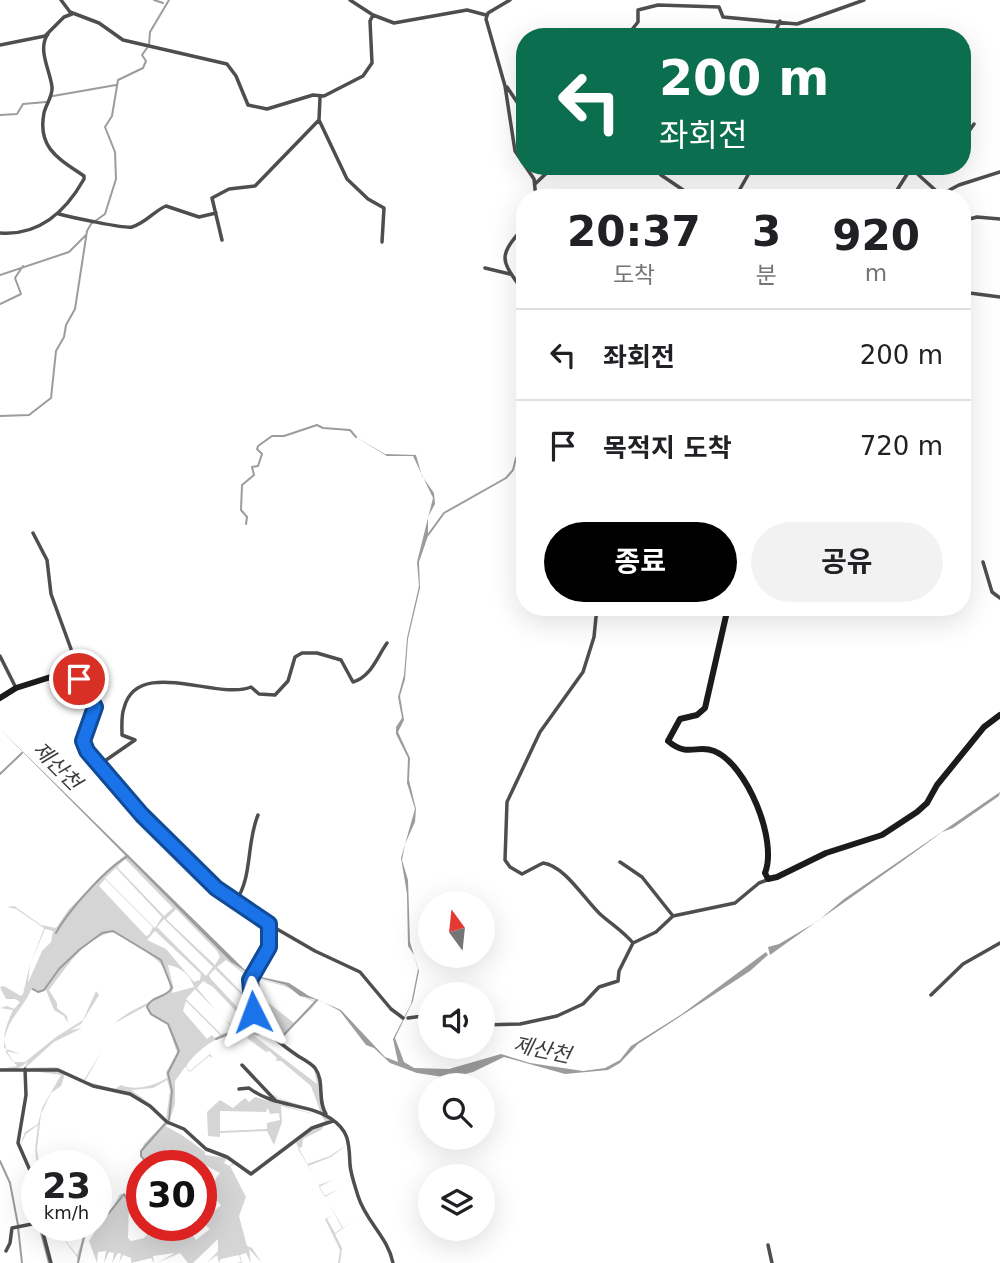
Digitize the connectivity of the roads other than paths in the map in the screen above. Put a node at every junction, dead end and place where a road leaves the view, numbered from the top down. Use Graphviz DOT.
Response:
graph roads {
  1 [pos="61,0"];
  2 [pos="350,0"];
  3 [pos="510,0"];
  4 [pos="864,0"];
  5 [pos="64,6"];
  6 [pos="73,13"];
  7 [pos="373,15"];
  8 [pos="486,15"];
  9 [pos="64,17"];
  10 [pos="780,21"];
  11 [pos="633,28"];
  12 [pos="777,28"];
  13 [pos="48,34"];
  14 [pos="0,45"];
  15 [pos="505,86"];
  16 [pos="320,97"];
  17 [pos="516,101"];
  18 [pos="318,120"];
  19 [pos="974,124"];
  20 [pos="971,128"];
  21 [pos="516,151"];
  22 [pos="1000,172"];
  23 [pos="530,175"];
  24 [pos="544,175"];
  25 [pos="660,175"];
  26 [pos="919,175"];
  27 [pos="535,184"];
  28 [pos="535,189"];
  29 [pos="681,189"];
  30 [pos="935,189"];
  31 [pos="952,189"];
  32 [pos="216,213"];
  33 [pos="59,214"];
  34 [pos="971,216"];
  35 [pos="974,217"];
  36 [pos="971,218"];
  37 [pos="1000,219"];
  38 [pos="0,233"];
  39 [pos="516,237"];
  40 [pos="222,240"];
  41 [pos="382,242"];
  42 [pos="485,268"];
  43 [pos="512,274"];
  44 [pos="516,280"];
  45 [pos="971,293"];
  46 [pos="1000,297"];
  47 [pos="33,533"];
  48 [pos="983,562"];
  49 [pos="1000,598"];
  50 [pos="597,616"];
  51 [pos="726,616"];
  52 [pos="387,643"];
  53 [pos="0,656"];
  54 [pos="74,674"];
  55 [pos="16,688"];
  56 [pos="0,698"];
  57 [pos="1000,715"];
  58 [pos="99,765"];
  59 [pos="258,816"];
  60 [pos="620,862"];
  61 [pos="770,879"];
  62 [pos="236,901"];
  63 [pos="673,916"];
  64 [pos="269,924"];
  65 [pos="633,943"];
  66 [pos="1000,943"];
  67 [pos="930,995"];
  68 [pos="418,1016"];
  69 [pos="495,1025"];
  70 [pos="242,1065"];
  71 [pos="25,1069"];
  72 [pos="0,1070"];
  73 [pos="239,1089"];
  74 [pos="276,1102"];
  75 [pos="327,1116"];
  76 [pos="333,1121"];
  77 [pos="21,1150"];
  78 [pos="21,1227"];
  79 [pos="44,1241"];
  80 [pos="768,1245"];
  81 [pos="6,1251"];
  82 [pos="51,1263"];
  83 [pos="393,1263"];
  84 [pos="772,1263"];
  1 -- 5 [label="street"];
  2 -- 7 [label="street"];
  3 -- 8 [label="street"];
  4 -- 10 [label="street"];
  5 -- 6 [label="street"];
  5 -- 9 [label="street"];
  6 -- 9 [label="street"];
  6 -- 16 [label="street"];
  7 -- 8 [label="street"];
  7 -- 16 [label="street"];
  8 -- 15 [label="street"];
  9 -- 13 [label="street"];
  10 -- 11 [label="street"];
  10 -- 12 [label="street"];
  13 -- 14 [label="street"];
  13 -- 33 [label="street"];
  15 -- 17 [label="street"];
  15 -- 21 [label="street"];
  16 -- 18 [label="street"];
  18 -- 32 [label="street"];
  18 -- 41 [label="street"];
  19 -- 20 [label="street"];
  22 -- 31 [label="street"];
  23 -- 27 [label="street"];
  24 -- 27 [label="street"];
  25 -- 29 [label="street"];
  26 -- 30 [label="street"];
  27 -- 28 [label="street"];
  32 -- 33 [label="street"];
  32 -- 40 [label="street"];
  33 -- 38 [label="street"];
  34 -- 35 [label="street"];
  35 -- 36 [label="street"];
  35 -- 37 [label="street"];
  39 -- 43 [label="street"];
  42 -- 43 [label="street"];
  43 -- 44 [label="street"];
  45 -- 46 [label="street"];
  47 -- 54 [label="street"];
  48 -- 49 [label="street"];
  50 -- 65 [label="street"];
  51 -- 61 [label="street"];
  52 -- 58 [label="street"];
  53 -- 55 [label="street"];
  54 -- 55 [label="street"];
  54 -- 58 [label="street"];
  55 -- 56 [label="street"];
  57 -- 61 [label="street"];
  58 -- 62 [label="street"];
  59 -- 62 [label="street"];
  60 -- 63 [label="street"];
  61 -- 63 [label="street"];
  62 -- 64 [label="street"];
  63 -- 65 [label="street"];
  64 -- 68 [label="street"];
  64 -- 75 [label="street"];
  65 -- 69 [label="street"];
  66 -- 67 [label="street"];
  70 -- 74 [label="street"];
  71 -- 72 [label="street"];
  71 -- 76 [label="street"];
  71 -- 77 [label="street"];
  73 -- 74 [label="street"];
  74 -- 75 [label="street"];
  75 -- 76 [label="street"];
  76 -- 83 [label="street"];
  78 -- 81 [label="street"];
  79 -- 82 [label="street"];
  80 -- 84 [label="street"];
}
